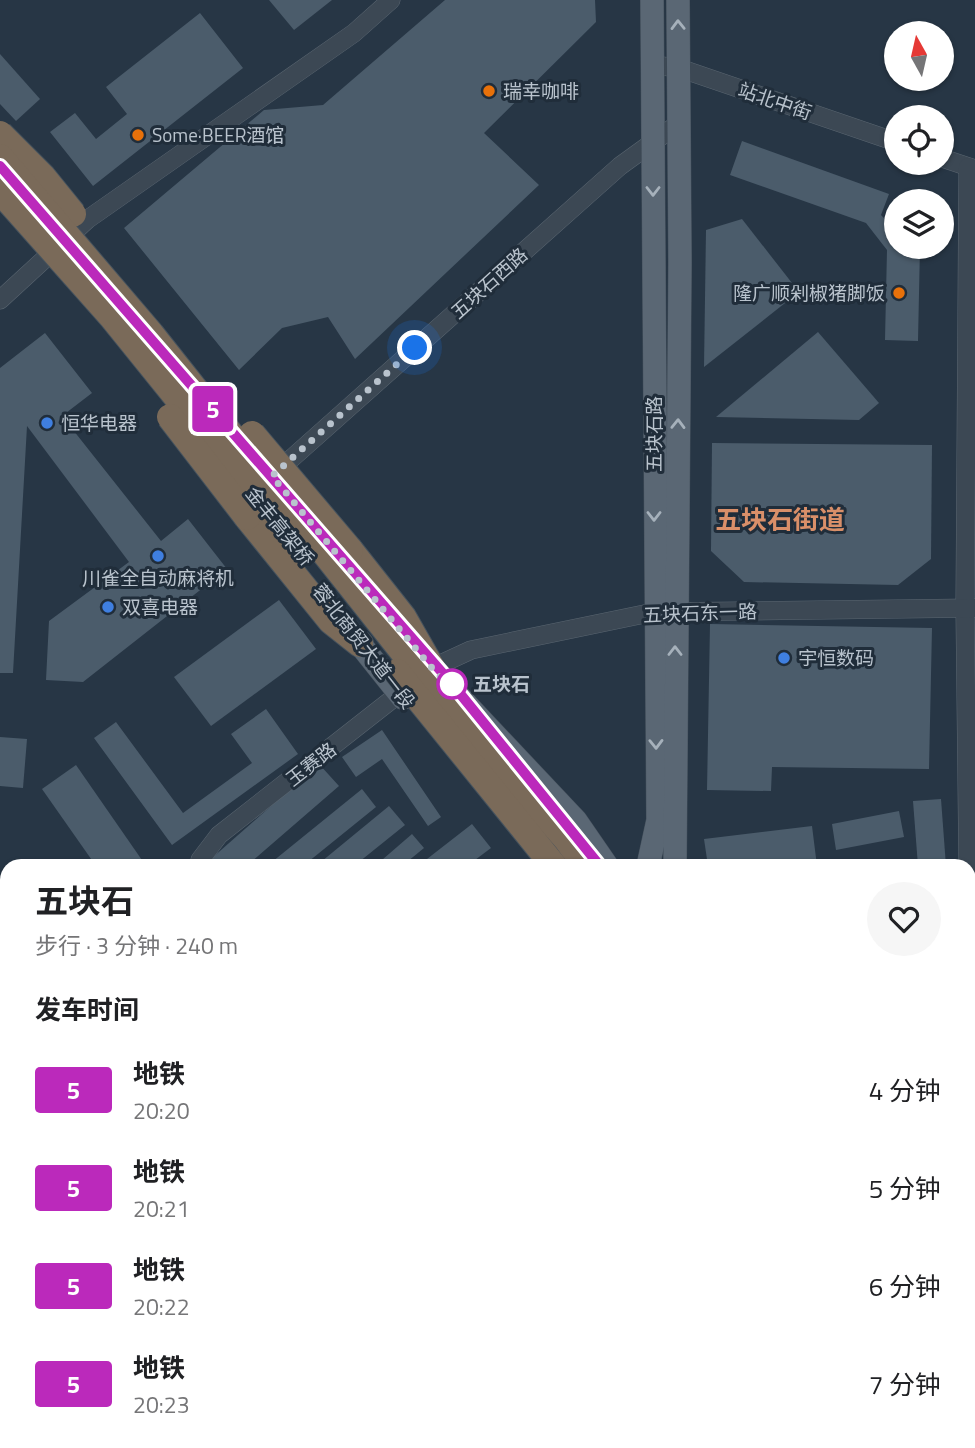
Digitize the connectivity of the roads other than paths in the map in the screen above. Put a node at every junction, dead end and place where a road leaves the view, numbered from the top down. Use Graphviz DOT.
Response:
graph roads {
  1 [pos="391,0"];
  2 [pos="652,0"];
  3 [pos="678,0"];
  4 [pos="653,65"];
  5 [pos="678,68"];
  6 [pos="678,124"];
  7 [pos="0,134"];
  8 [pos="884,138"];
  9 [pos="653,142"];
  10 [pos="0,151"];
  11 [pos="0,157"];
  12 [pos="954,162"];
  13 [pos="972,168"];
  14 [pos="0,191"];
  15 [pos="0,199"];
  16 [pos="0,205"];
  17 [pos="81,226"];
  18 [pos="52,252"];
  19 [pos="0,300"];
  20 [pos="971,415"];
  21 [pos="272,476"];
  22 [pos="970,608"];
  23 [pos="665,612"];
  24 [pos="359,644"];
  25 [pos="432,668"];
  26 [pos="400,694"];
  27 [pos="201,859"];
  28 [pos="535,859"];
  29 [pos="548,859"];
  30 [pos="581,859"];
  31 [pos="602,859"];
  32 [pos="649,859"];
  33 [pos="675,859"];
  34 [pos="968,859"];
  1 -- 17 [label="street"];
  2 -- 4 [label="main road, 五块石路"];
  5 -- 3 [label="main road, 五块石路, one-way"];
  4 -- 5 [label="street, 站北中街"];
  4 -- 9 [label="main road, 五块石路"];
  5 -- 6 [label="main road, 五块石路"];
  5 -- 8 [label="street, 站北中街"];
  6 -- 9 [label="street, 五块石西路"];
  23 -- 6 [label="main road, 五块石路, one-way"];
  7 -- 25 [label="highway, bridge"];
  9 -- 21 [label="street, 五块石西路"];
  9 -- 23 [label="main road, 五块石路, one-way"];
  10 -- 17 [label="main road, 蓉北商贸大道一段"];
  11 -- 30 [label="highway, 金丰高架桥, bridge"];
  12 -- 13 [label="street"];
  13 -- 20 [label="street"];
  14 -- 29 [label="highway, 金丰高架桥, bridge"];
  15 -- 18 [label="street, 蓉北商贸大道一段"];
  16 -- 24 [label="highway, bridge"];
  17 -- 18 [label="street"];
  17 -- 21 [label="main road, 蓉北商贸大道一段"];
  18 -- 19 [label="street"];
  18 -- 24 [label="main road, 蓉北商贸大道一段"];
  20 -- 22 [label="street"];
  21 -- 25 [label="main road, 蓉北商贸大道一段"];
  22 -- 23 [label="street, 五块石东一路"];
  22 -- 34 [label="street"];
  23 -- 25 [label="street, 五块石东一路"];
  23 -- 32 [label="main road, 五块石路, one-way"];
  33 -- 23 [label="main road, 五块石路, one-way"];
  24 -- 26 [label="main road, 蓉北商贸大道一段"];
  25 -- 26 [label="street, 玉赛路"];
  25 -- 31 [label="main road, 蓉北商贸大道一段"];
  26 -- 27 [label="street, 玉赛路"];
  26 -- 28 [label="main road, 蓉北商贸大道一段"];
}
